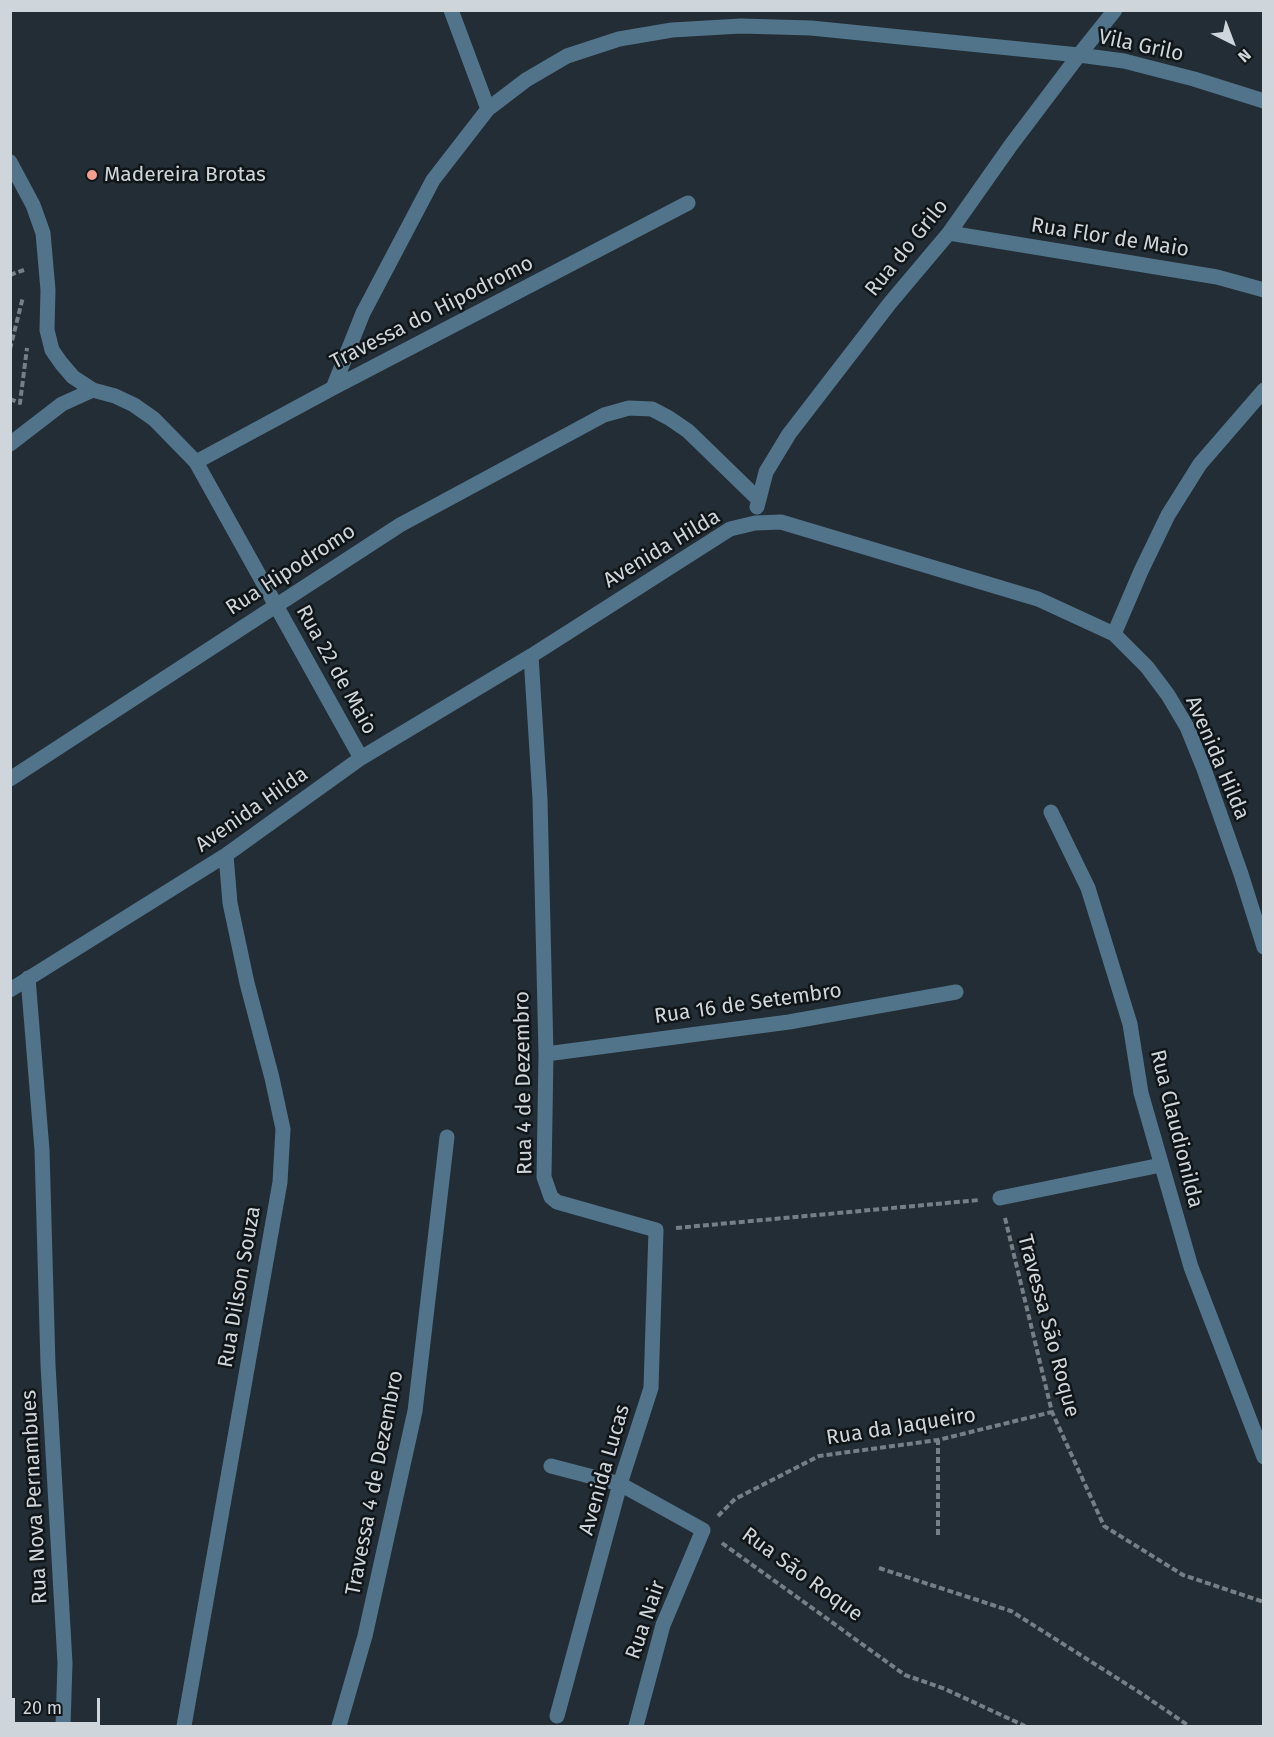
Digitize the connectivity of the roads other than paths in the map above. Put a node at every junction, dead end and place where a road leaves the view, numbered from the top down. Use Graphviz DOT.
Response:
graph roads {
  1 [pos="450,10"];
  2 [pos="1115,10"];
  3 [pos="740,18"];
  4 [pos="1079,55"];
  5 [pos="1263,100"];
  6 [pos="488,109"];
  7 [pos="10,162"];
  8 [pos="688,203"];
  9 [pos="949,233"];
  10 [pos="1263,290"];
  11 [pos="333,388"];
  12 [pos="93,390"];
  13 [pos="1263,390"];
  14 [pos="10,444"];
  15 [pos="196,462"];
  16 [pos="758,499"];
  17 [pos="755,523"];
  18 [pos="276,605"];
  19 [pos="1114,634"];
  20 [pos="531,656"];
  21 [pos="361,758"];
  22 [pos="10,779"];
  23 [pos="1052,812"];
  24 [pos="226,855"];
  25 [pos="1263,947"];
  26 [pos="28,978"];
  27 [pos="10,990"];
  28 [pos="956,992"];
  29 [pos="546,1054"];
  30 [pos="447,1137"];
  31 [pos="1161,1165"];
  32 [pos="1000,1198"];
  33 [pos="656,1230"];
  34 [pos="1263,1456"];
  35 [pos="551,1466"];
  36 [pos="620,1484"];
  37 [pos="557,1716"];
  38 [pos="63,1726"];
  39 [pos="184,1726"];
  40 [pos="339,1726"];
  41 [pos="636,1726"];
  1 -- 6 [label="street"];
  2 -- 4 [label="street, Rua do Grilo"];
  3 -- 4 [label="street, Vila Grilo"];
  3 -- 6 [label="street, Vila Grilo"];
  4 -- 5 [label="street, Vila Grilo"];
  4 -- 9 [label="street, Rua do Grilo"];
  6 -- 11 [label="street, Vila Grilo"];
  7 -- 12 [label="street, Rua 22 de Maio"];
  8 -- 11 [label="street, Travessa do Hipodromo"];
  9 -- 10 [label="street, Rua Flor de Maio"];
  9 -- 16 [label="street, Rua do Grilo"];
  11 -- 15 [label="street, Travessa do Hipodromo"];
  12 -- 14 [label="street"];
  12 -- 15 [label="street, Rua 22 de Maio"];
  13 -- 19 [label="street"];
  15 -- 18 [label="street, Rua 22 de Maio"];
  16 -- 17 [label="street, Rua do Grilo"];
  16 -- 18 [label="street, Rua Hipodromo"];
  17 -- 19 [label="street, Avenida Hilda"];
  17 -- 20 [label="street, Avenida Hilda"];
  18 -- 21 [label="street, Rua 22 de Maio"];
  18 -- 22 [label="street, Rua Hipodromo"];
  19 -- 25 [label="street, Avenida Hilda"];
  20 -- 21 [label="street, Avenida Hilda"];
  20 -- 29 [label="street, Rua 4 de Dezembro"];
  21 -- 24 [label="street, Avenida Hilda"];
  23 -- 31 [label="street, Rua Claudionilda"];
  24 -- 26 [label="street, Avenida Hilda"];
  24 -- 39 [label="street, Rua Dilson Souza"];
  26 -- 27 [label="street, Avenida Hilda"];
  26 -- 38 [label="street, Rua Nova Pernambues"];
  28 -- 29 [label="street, Rua 16 de Setembro"];
  29 -- 33 [label="street, Rua 4 de Dezembro"];
  30 -- 40 [label="street, Travessa 4 de Dezembro"];
  31 -- 32 [label="street"];
  31 -- 34 [label="street, Rua Claudionilda"];
  33 -- 36 [label="street, Avenida Lucas"];
  35 -- 36 [label="street"];
  36 -- 37 [label="street, Avenida Lucas"];
  36 -- 41 [label="street, Rua Nair"];
}
